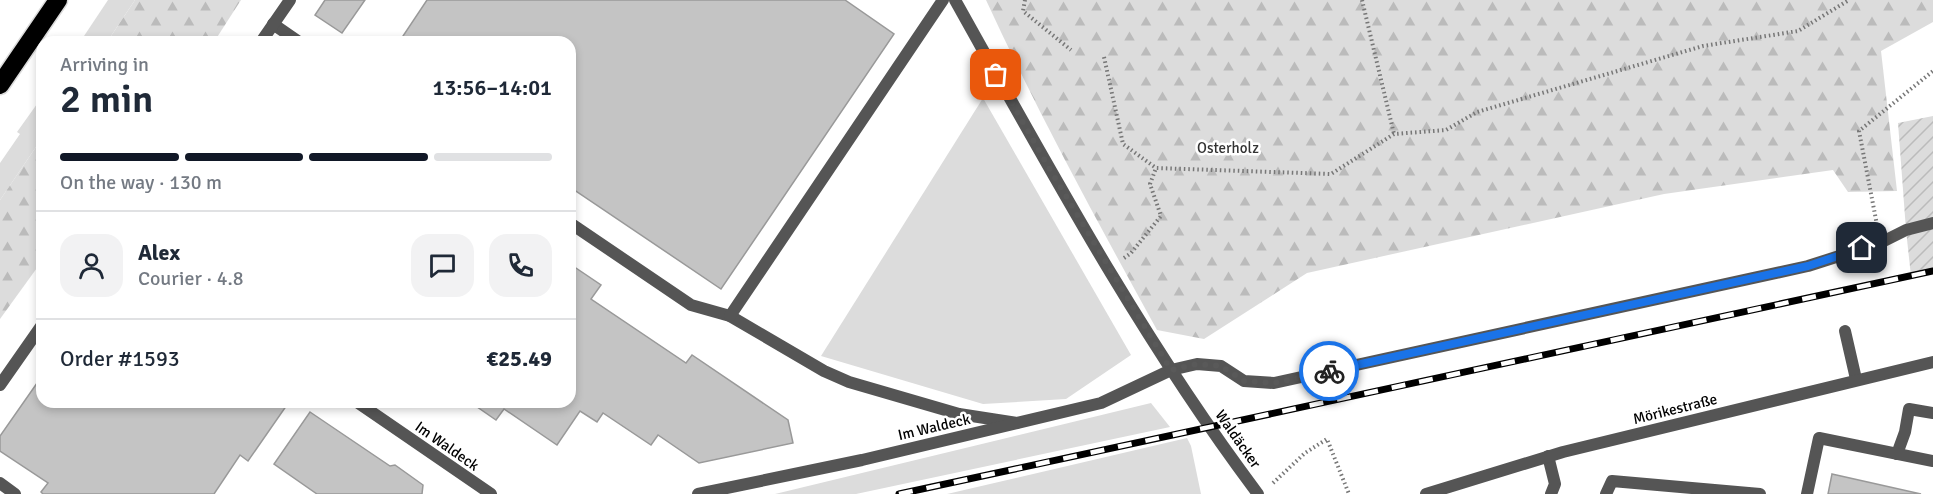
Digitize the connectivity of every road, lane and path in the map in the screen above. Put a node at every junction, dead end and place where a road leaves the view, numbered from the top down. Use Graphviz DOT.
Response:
graph roads {
  1 [pos="58,0"];
  2 [pos="290,0"];
  3 [pos="943,0"];
  4 [pos="954,0"];
  5 [pos="1025,0"];
  6 [pos="1362,0"];
  7 [pos="1849,0"];
  8 [pos="273,24"];
  9 [pos="265,36"];
  10 [pos="290,36"];
  11 [pos="1071,50"];
  12 [pos="1104,57"];
  13 [pos="1933,71"];
  14 [pos="0,85"];
  15 [pos="1394,134"];
  16 [pos="1156,168"];
  17 [pos="1933,223"];
  18 [pos="576,227"];
  19 [pos="1880,243"];
  20 [pos="1108,268"];
  21 [pos="730,316"];
  22 [pos="1845,331"];
  23 [pos="36,333"];
  24 [pos="1933,362"];
  25 [pos="1171,370"];
  26 [pos="1856,379"];
  27 [pos="0,384"];
  28 [pos="366,408"];
  29 [pos="1933,413"];
  30 [pos="1018,424"];
  31 [pos="1897,454"];
  32 [pos="1548,456"];
  33 [pos="1933,461"];
  34 [pos="0,483"];
  35 [pos="1270,486"];
  36 [pos="15,494"];
  37 [pos="491,494"];
  38 [pos="698,494"];
  39 [pos="1258,494"];
  40 [pos="1349,494"];
  41 [pos="1426,494"];
  42 [pos="1551,494"];
  43 [pos="1606,494"];
  44 [pos="1760,494"];
  45 [pos="1807,494"];
  1 -- 14 [label="highway"];
  2 -- 8 [label="street"];
  3 -- 21 [label="street"];
  4 -- 20 [label="street"];
  5 -- 11 [label="path"];
  6 -- 15 [label="path"];
  7 -- 15 [label="path"];
  8 -- 9 [label="street"];
  8 -- 10 [label="street"];
  12 -- 16 [label="path"];
  13 -- 19 [label="path"];
  15 -- 16 [label="path"];
  16 -- 20 [label="path"];
  17 -- 19 [label="street, Im Waldeck"];
  18 -- 21 [label="street"];
  19 -- 25 [label="street, Im Waldeck"];
  20 -- 25 [label="street"];
  21 -- 30 [label="street"];
  22 -- 26 [label="street"];
  23 -- 27 [label="street"];
  24 -- 26 [label="street, Mörikestraße"];
  25 -- 30 [label="street, Im Waldeck"];
  25 -- 39 [label="street, Waldäcker"];
  26 -- 32 [label="street, Mörikestraße"];
  28 -- 37 [label="street, Im Waldeck"];
  29 -- 31 [label="street"];
  30 -- 38 [label="street, Im Waldeck"];
  31 -- 33 [label="street"];
  31 -- 45 [label="street"];
  32 -- 41 [label="street, Mörikestraße"];
  32 -- 42 [label="street"];
  34 -- 36 [label="street"];
  35 -- 40 [label="path"];
  43 -- 44 [label="street"];
}
